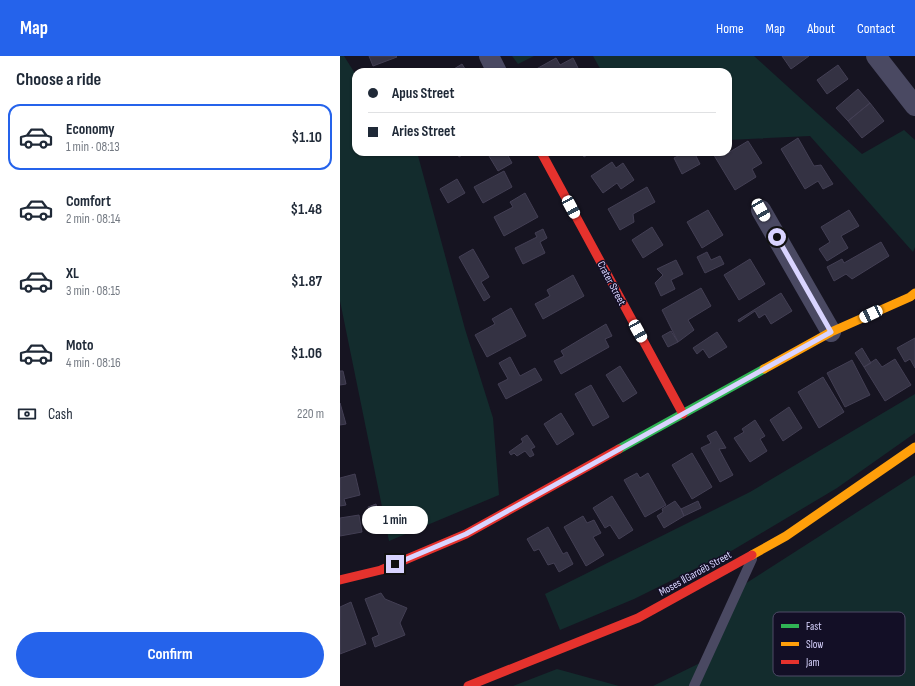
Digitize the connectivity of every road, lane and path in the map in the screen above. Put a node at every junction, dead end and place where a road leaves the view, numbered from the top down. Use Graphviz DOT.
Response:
graph roads {
  1 [pos="489,56"];
  2 [pos="876,56"];
  3 [pos="495,68"];
  4 [pos="915,106"];
  5 [pos="543,156"];
  6 [pos="761,210"];
  7 [pos="915,293"];
  8 [pos="831,332"];
  9 [pos="683,414"];
  10 [pos="915,447"];
  11 [pos="754,554"];
  12 [pos="340,580"];
  13 [pos="468,686"];
  14 [pos="694,686"];
  1 -- 3 [label="street"];
  2 -- 4 [label="street"];
  5 -- 9 [label="street, Crater Street"];
  6 -- 8 [label="street"];
  7 -- 8 [label="street"];
  8 -- 9 [label="street"];
  9 -- 12 [label="street"];
  10 -- 11 [label="street, Moses ǁGaroëb Street"];
  11 -- 13 [label="street, Moses ǁGaroëb Street"];
  11 -- 14 [label="lane"];
}
